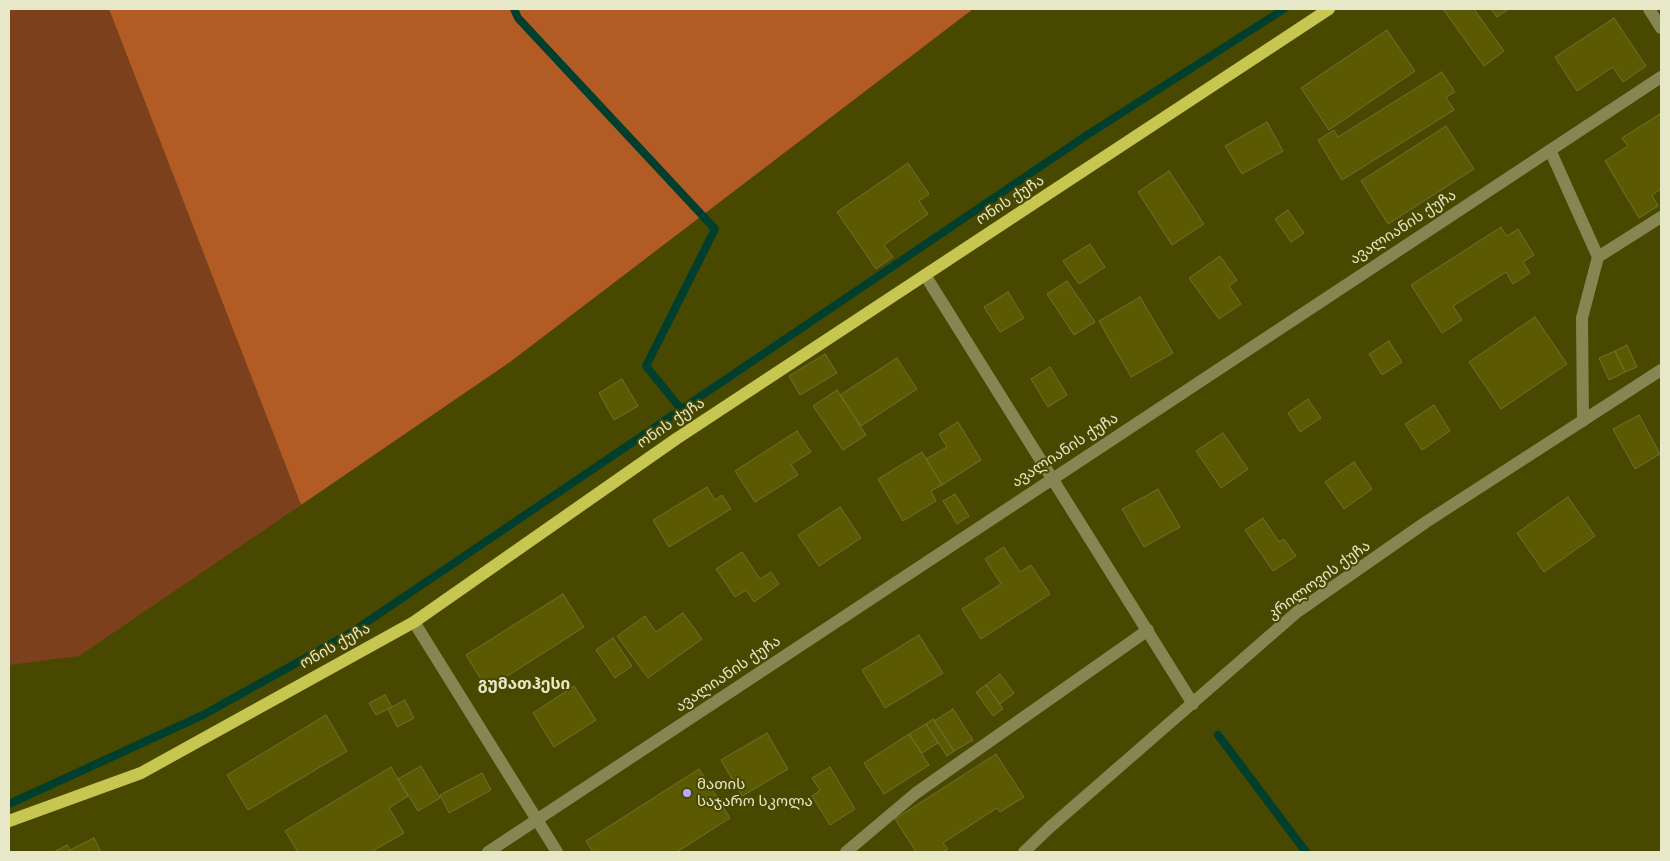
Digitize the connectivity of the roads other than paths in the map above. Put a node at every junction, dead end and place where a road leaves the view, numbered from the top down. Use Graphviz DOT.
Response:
graph roads {
  1 [pos="1329,9"];
  2 [pos="1650,9"];
  3 [pos="1661,28"];
  4 [pos="1661,76"];
  5 [pos="1550,150"];
  6 [pos="1661,217"];
  7 [pos="1598,257"];
  8 [pos="925,275"];
  9 [pos="1661,370"];
  10 [pos="1583,421"];
  11 [pos="1052,478"];
  12 [pos="414,622"];
  13 [pos="1148,630"];
  14 [pos="1194,704"];
  15 [pos="9,821"];
  16 [pos="536,821"];
  17 [pos="488,852"];
  18 [pos="557,852"];
  19 [pos="846,852"];
  20 [pos="1024,852"];
  1 -- 8 [label="main road, ონის ქუჩა"];
  2 -- 3 [label="street"];
  4 -- 5 [label="street, ავალიანის ქუჩა"];
  5 -- 7 [label="street"];
  5 -- 11 [label="street, ავალიანის ქუჩა"];
  6 -- 7 [label="street"];
  7 -- 10 [label="street"];
  8 -- 11 [label="street"];
  8 -- 12 [label="main road, ონის ქუჩა"];
  9 -- 10 [label="street, კრილოვის ქუჩა"];
  10 -- 14 [label="street, კრილოვის ქუჩა"];
  11 -- 13 [label="street"];
  11 -- 16 [label="street, ავალიანის ქუჩა"];
  12 -- 15 [label="main road, ონის ქუჩა"];
  12 -- 16 [label="street"];
  13 -- 14 [label="street"];
  13 -- 19 [label="street"];
  14 -- 20 [label="street, კრილოვის ქუჩა"];
  16 -- 17 [label="street, ავალიანის ქუჩა"];
  16 -- 18 [label="street"];
}
